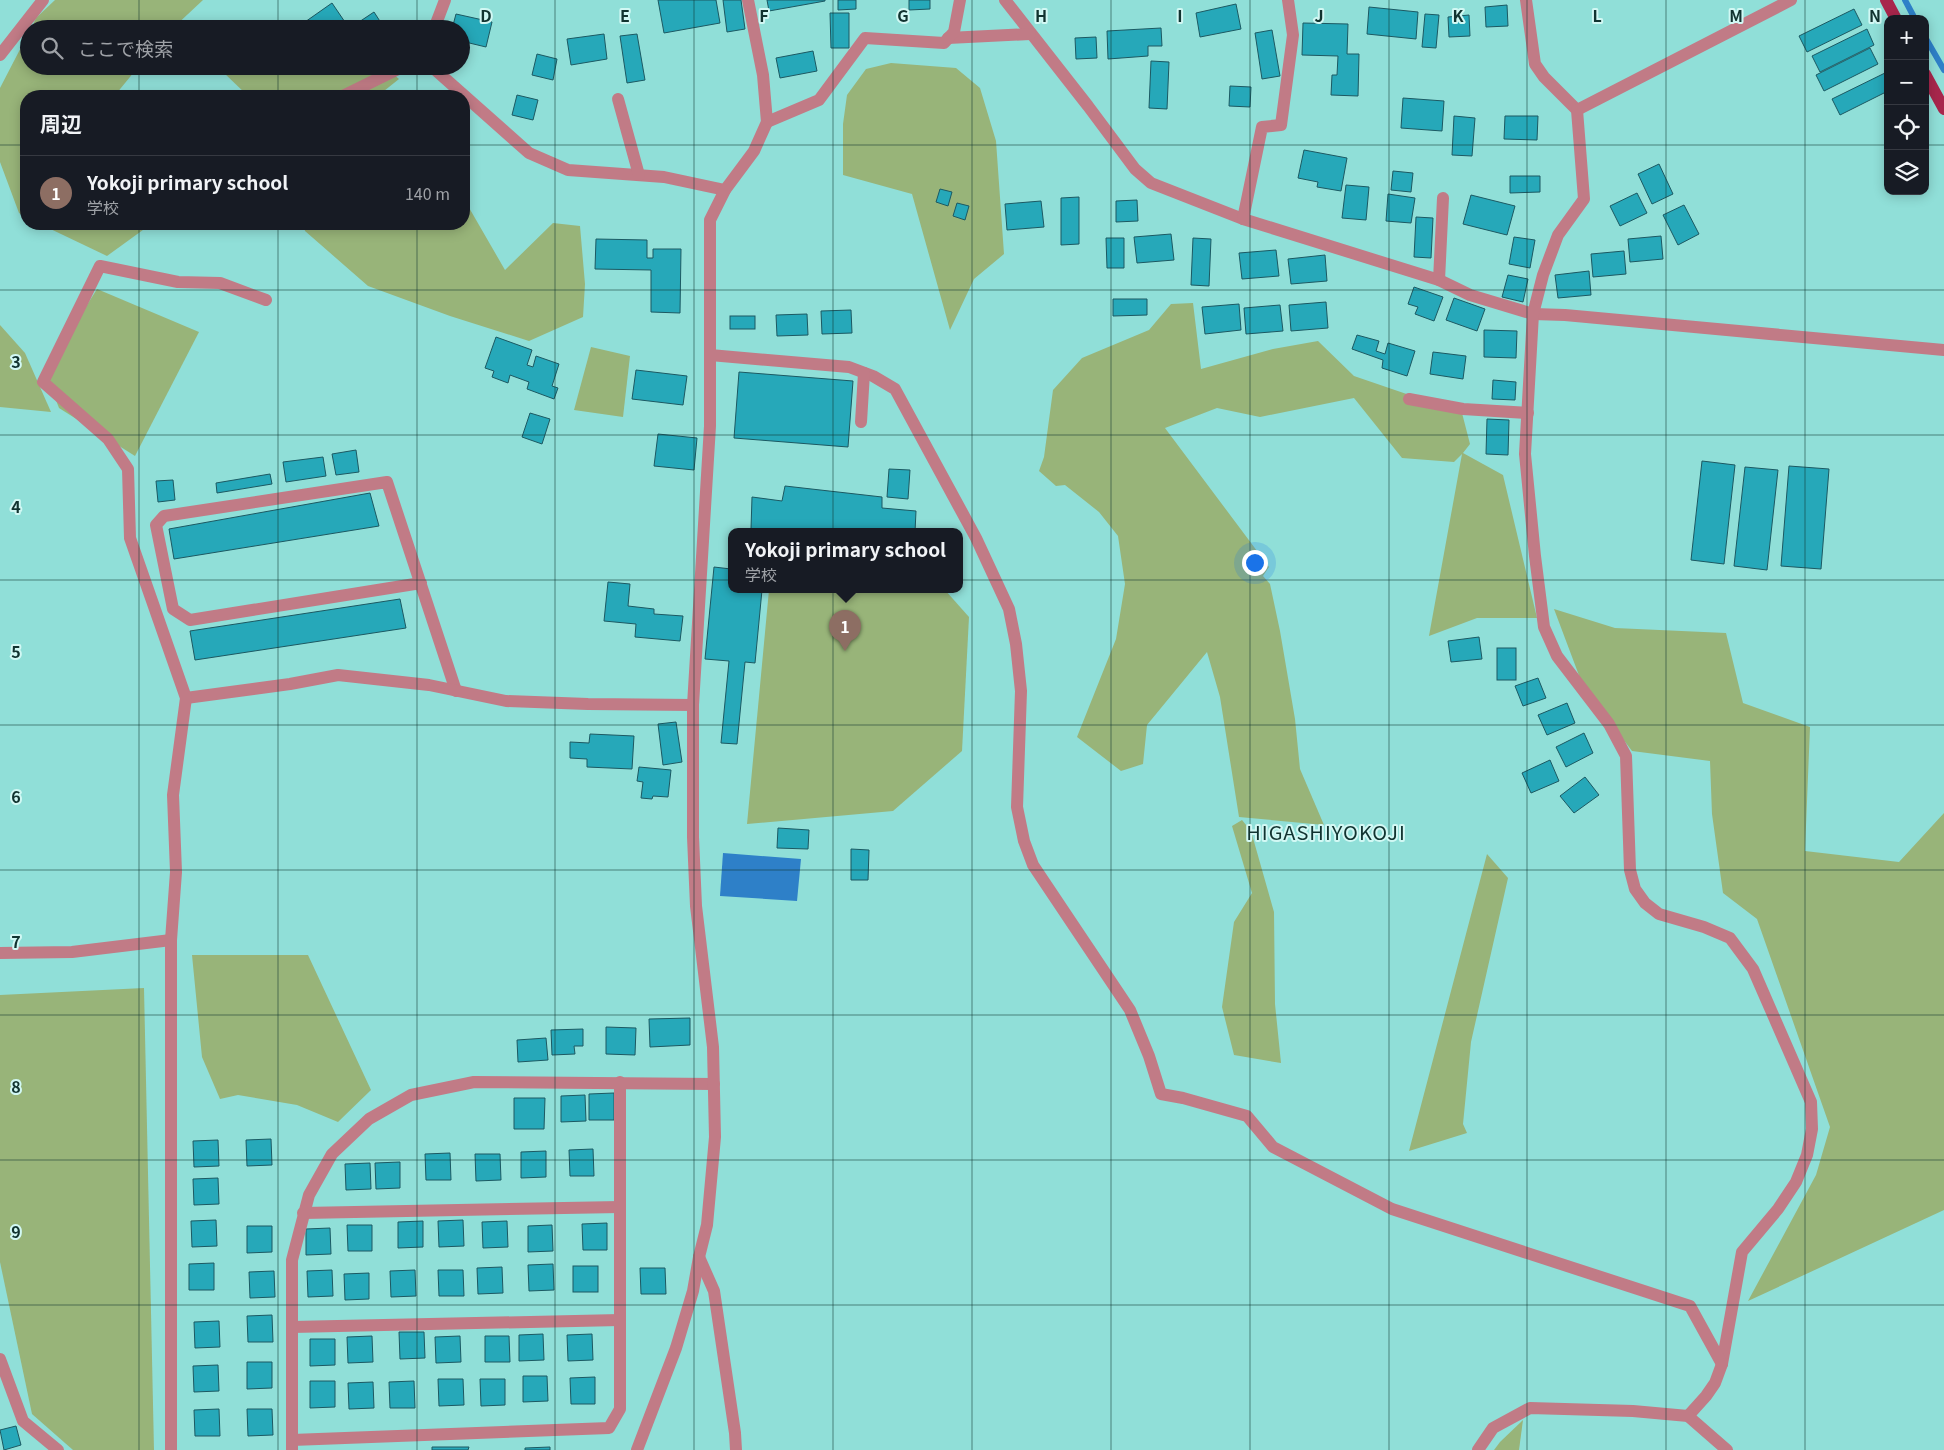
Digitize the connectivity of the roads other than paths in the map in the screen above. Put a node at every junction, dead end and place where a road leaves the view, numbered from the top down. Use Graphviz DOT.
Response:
graph roads {
  1 [pos="43,0"];
  2 [pos="445,0"];
  3 [pos="748,0"];
  4 [pos="960,0"];
  5 [pos="1005,0"];
  6 [pos="1288,0"];
  7 [pos="1526,0"];
  8 [pos="1791,0"];
  9 [pos="1886,0"];
  10 [pos="1894,15"];
  11 [pos="27,20"];
  12 [pos="437,20"];
  13 [pos="20,29"];
  14 [pos="1030,34"];
  15 [pos="948,38"];
  16 [pos="0,55"];
  17 [pos="386,75"];
  18 [pos="441,75"];
  19 [pos="1929,81"];
  20 [pos="355,90"];
  21 [pos="458,90"];
  22 [pos="618,99"];
  23 [pos="470,100"];
  24 [pos="1944,109"];
  25 [pos="1577,110"];
  26 [pos="767,122"];
  27 [pos="639,175"];
  28 [pos="725,190"];
  29 [pos="1443,198"];
  30 [pos="1243,219"];
  31 [pos="1439,280"];
  32 [pos="266,300"];
  33 [pos="1533,314"];
  34 [pos="1944,350"];
  35 [pos="710,355"];
  36 [pos="864,373"];
  37 [pos="1409,399"];
  38 [pos="1528,413"];
  39 [pos="861,422"];
  40 [pos="421,583"];
  41 [pos="456,691"];
  42 [pos="186,698"];
  43 [pos="693,705"];
  44 [pos="171,940"];
  45 [pos="0,953"];
  46 [pos="620,1082"];
  47 [pos="714,1084"];
  48 [pos="620,1207"];
  49 [pos="303,1213"];
  50 [pos="699,1257"];
  51 [pos="620,1320"];
  52 [pos="292,1326"];
  53 [pos="0,1359"];
  54 [pos="1722,1364"];
  55 [pos="1688,1416"];
  56 [pos="292,1445"];
  57 [pos="58,1450"];
  58 [pos="171,1450"];
  59 [pos="637,1450"];
  60 [pos="736,1450"];
  61 [pos="1478,1450"];
  62 [pos="1727,1450"];
  1 -- 11 [label="street"];
  2 -- 12 [label="street"];
  3 -- 26 [label="street"];
  4 -- 15 [label="street"];
  5 -- 14 [label="street"];
  6 -- 30 [label="street"];
  7 -- 25 [label="street"];
  8 -- 25 [label="street"];
  9 -- 10 [label="main road"];
  13 -- 16 [label="street"];
  14 -- 15 [label="street"];
  14 -- 30 [label="street"];
  15 -- 26 [label="street"];
  17 -- 20 [label="street"];
  18 -- 21 [label="street"];
  19 -- 24 [label="main road"];
  22 -- 27 [label="street"];
  23 -- 27 [label="street"];
  25 -- 33 [label="street"];
  26 -- 28 [label="street"];
  27 -- 28 [label="street"];
  28 -- 35 [label="street"];
  29 -- 31 [label="street"];
  30 -- 31 [label="street"];
  31 -- 33 [label="street"];
  32 -- 42 [label="street"];
  33 -- 34 [label="street"];
  33 -- 38 [label="street"];
  35 -- 36 [label="street"];
  35 -- 43 [label="street"];
  36 -- 39 [label="street"];
  36 -- 54 [label="street"];
  37 -- 38 [label="street"];
  38 -- 54 [label="street"];
  40 -- 40 [label="street"];
  40 -- 41 [label="street"];
  41 -- 42 [label="street"];
  41 -- 43 [label="street"];
  42 -- 44 [label="street"];
  43 -- 47 [label="street"];
  44 -- 45 [label="street"];
  44 -- 58 [label="street"];
  46 -- 47 [label="street"];
  46 -- 48 [label="street"];
  46 -- 49 [label="street"];
  47 -- 50 [label="street"];
  48 -- 49 [label="street"];
  48 -- 51 [label="street"];
  49 -- 52 [label="street"];
  50 -- 59 [label="street"];
  50 -- 60 [label="street"];
  51 -- 52 [label="street"];
  51 -- 56 [label="street"];
  52 -- 56 [label="street"];
  53 -- 57 [label="street"];
  54 -- 55 [label="street"];
  55 -- 61 [label="street"];
  55 -- 62 [label="street"];
}
